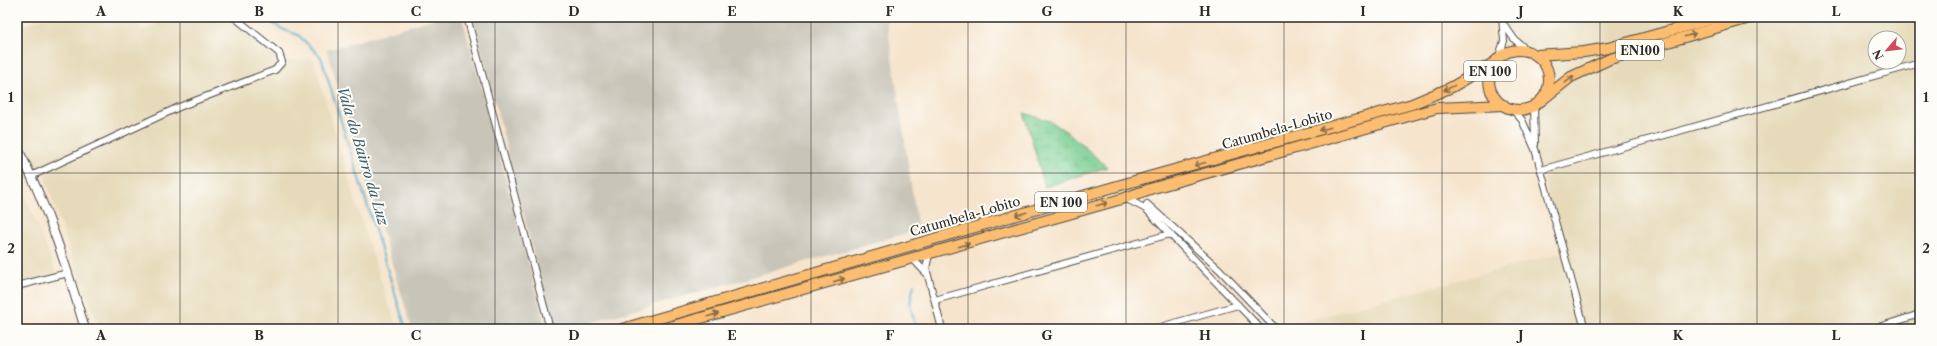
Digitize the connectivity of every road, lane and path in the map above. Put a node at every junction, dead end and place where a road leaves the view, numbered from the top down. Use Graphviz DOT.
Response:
graph roads {
  1 [pos="234,17"];
  2 [pos="467,17"];
  3 [pos="1502,17"];
  4 [pos="1718,17"];
  5 [pos="1753,17"];
  6 [pos="1504,24"];
  7 [pos="1532,53"];
  8 [pos="1496,61"];
  9 [pos="1920,63"];
  10 [pos="1536,105"];
  11 [pos="1508,107"];
  12 [pos="17,147"];
  13 [pos="1536,149"];
  14 [pos="1541,170"];
  15 [pos="31,176"];
  16 [pos="1147,190"];
  17 [pos="1125,198"];
  18 [pos="1147,204"];
  19 [pos="1150,214"];
  20 [pos="1170,234"];
  21 [pos="929,255"];
  22 [pos="913,259"];
  23 [pos="68,272"];
  24 [pos="927,275"];
  25 [pos="17,286"];
  26 [pos="935,300"];
  27 [pos="1238,305"];
  28 [pos="1920,314"];
  29 [pos="1254,322"];
  30 [pos="85,329"];
  31 [pos="550,329"];
  32 [pos="622,329"];
  33 [pos="662,329"];
  34 [pos="942,329"];
  35 [pos="1153,329"];
  36 [pos="1256,329"];
  37 [pos="1261,329"];
  38 [pos="1276,329"];
  39 [pos="1585,329"];
  40 [pos="1872,329"];
  1 -- 15 [label="street"];
  2 -- 31 [label="street"];
  3 -- 6 [label="street"];
  4 -- 7 [label="main road, EN100"];
  10 -- 5 [label="main road, EN100, one-way"];
  6 -- 7 [label="street"];
  6 -- 8 [label="street"];
  7 -- 8 [label="main road, EN 100"];
  7 -- 10 [label="main road"];
  8 -- 11 [label="main road, EN 100"];
  8 -- 32 [label="main road, Catumbela-Lobito / EN 100, one-way"];
  9 -- 14 [label="street"];
  10 -- 11 [label="main road, EN 100"];
  10 -- 13 [label="street"];
  11 -- 13 [label="street"];
  11 -- 16 [label="main road, Catumbela-Lobito / EN 100"];
  12 -- 15 [label="street"];
  13 -- 14 [label="street"];
  14 -- 39 [label="street"];
  15 -- 23 [label="street"];
  16 -- 17 [label="main road, Catumbela-Lobito / EN 100"];
  16 -- 18 [label="street"];
  17 -- 19 [label="street"];
  21 -- 17 [label="main road, Catumbela-Lobito / EN 100, one-way"];
  18 -- 19 [label="street"];
  18 -- 38 [label="street"];
  19 -- 20 [label="street"];
  20 -- 26 [label="street"];
  20 -- 27 [label="street"];
  21 -- 22 [label="main road, Catumbela-Lobito / EN 100"];
  21 -- 24 [label="street"];
  22 -- 24 [label="street"];
  33 -- 22 [label="main road, Catumbela-Lobito / EN 100, one-way"];
  23 -- 25 [label="street"];
  23 -- 30 [label="street"];
  24 -- 26 [label="street"];
  26 -- 34 [label="street"];
  27 -- 29 [label="street"];
  27 -- 35 [label="street"];
  28 -- 40 [label="street"];
  29 -- 36 [label="street"];
  29 -- 37 [label="street"];
}
